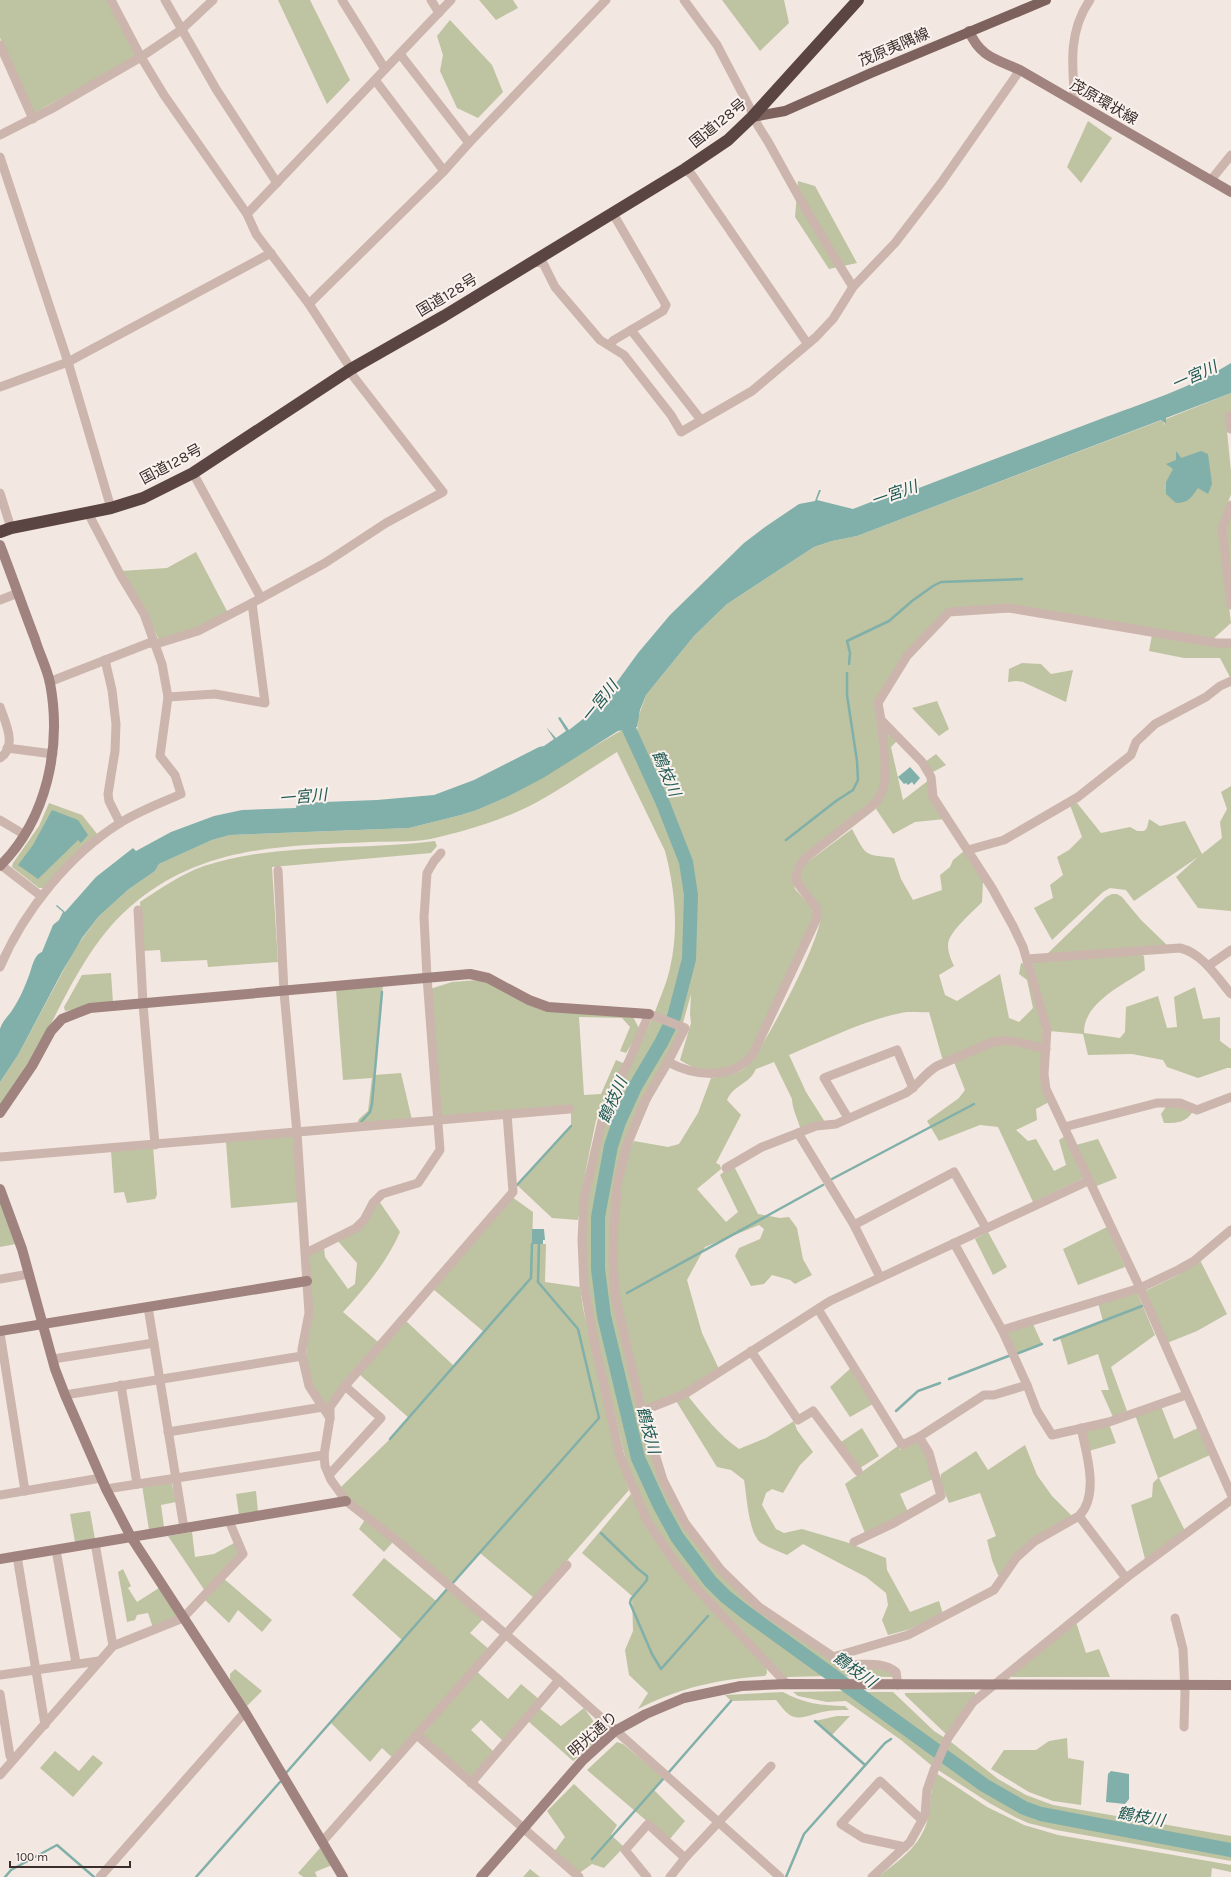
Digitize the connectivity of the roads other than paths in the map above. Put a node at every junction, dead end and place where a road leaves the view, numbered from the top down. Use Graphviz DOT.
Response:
graph roads {
  1 [pos="111,0"];
  2 [pos="165,0"];
  3 [pos="213,0"];
  4 [pos="342,0"];
  5 [pos="431,0"];
  6 [pos="451,0"];
  7 [pos="606,0"];
  8 [pos="684,0"];
  9 [pos="858,0"];
  10 [pos="1046,0"];
  11 [pos="1090,0"];
  12 [pos="439,13"];
  13 [pos="181,30"];
  14 [pos="969,31"];
  15 [pos="0,45"];
  16 [pos="400,54"];
  17 [pos="141,57"];
  18 [pos="385,69"];
  19 [pos="1020,70"];
  20 [pos="375,80"];
  21 [pos="1075,102"];
  22 [pos="752,117"];
  23 [pos="33,119"];
  24 [pos="0,135"];
  25 [pos="469,142"];
  26 [pos="1231,155"];
  27 [pos="0,157"];
  28 [pos="685,169"];
  29 [pos="444,171"];
  30 [pos="1211,180"];
  31 [pos="277,182"];
  32 [pos="1231,192"];
  33 [pos="247,214"];
  34 [pos="607,216"];
  35 [pos="271,253"];
  36 [pos="532,262"];
  37 [pos="853,287"];
  38 [pos="309,304"];
  39 [pos="631,330"];
  40 [pos="807,343"];
  41 [pos="609,346"];
  42 [pos="68,362"];
  43 [pos="351,369"];
  44 [pos="0,387"];
  45 [pos="1231,415"];
  46 [pos="702,420"];
  47 [pos="1231,429"];
  48 [pos="193,473"];
  49 [pos="0,493"];
  50 [pos="1231,505"];
  51 [pos="111,508"];
  52 [pos="88,513"];
  53 [pos="6,530"];
  54 [pos="0,545"];
  55 [pos="18,594"];
  56 [pos="262,598"];
  57 [pos="0,600"];
  58 [pos="252,603"];
  59 [pos="1231,605"];
  60 [pos="1231,643"];
  61 [pos="156,644"];
  62 [pos="105,660"];
  63 [pos="1231,681"];
  64 [pos="49,682"];
  65 [pos="168,697"];
  66 [pos="0,708"];
  67 [pos="881,720"];
  68 [pos="7,748"];
  69 [pos="53,754"];
  70 [pos="0,758"];
  71 [pos="0,820"];
  72 [pos="120,823"];
  73 [pos="25,835"];
  74 [pos="968,850"];
  75 [pos="441,853"];
  76 [pos="1,865"];
  77 [pos="278,870"];
  78 [pos="41,896"];
  79 [pos="138,910"];
  80 [pos="1231,950"];
  81 [pos="3,951"];
  82 [pos="1027,959"];
  83 [pos="1208,966"];
  84 [pos="0,967"];
  85 [pos="426,977"];
  86 [pos="284,992"];
  87 [pos="1231,994"];
  88 [pos="143,1004"];
  89 [pos="651,1015"];
  90 [pos="1046,1049"];
  91 [pos="668,1062"];
  92 [pos="914,1088"];
  93 [pos="1231,1097"];
  94 [pos="570,1109"];
  95 [pos="0,1113"];
  96 [pos="507,1114"];
  97 [pos="848,1118"];
  98 [pos="439,1121"];
  99 [pos="1064,1127"];
  100 [pos="297,1133"];
  101 [pos="798,1133"];
  102 [pos="155,1145"];
  103 [pos="0,1157"];
  104 [pos="726,1168"];
  105 [pos="1088,1181"];
  106 [pos="0,1189"];
  107 [pos="854,1225"];
  108 [pos="986,1228"];
  109 [pos="1231,1230"];
  110 [pos="954,1243"];
  111 [pos="306,1253"];
  112 [pos="29,1274"];
  113 [pos="880,1277"];
  114 [pos="0,1279"];
  115 [pos="307,1281"];
  116 [pos="1140,1288"];
  117 [pos="148,1307"];
  118 [pos="818,1309"];
  119 [pos="44,1324"];
  120 [pos="1002,1330"];
  121 [pos="0,1332"];
  122 [pos="154,1343"];
  123 [pos="751,1351"];
  124 [pos="302,1356"];
  125 [pos="53,1359"];
  126 [pos="159,1379"];
  127 [pos="121,1385"];
  128 [pos="1027,1385"];
  129 [pos="346,1386"];
  130 [pos="65,1395"];
  131 [pos="1186,1395"];
  132 [pos="323,1408"];
  133 [pos="642,1411"];
  134 [pos="330,1418"];
  135 [pos="1081,1428"];
  136 [pos="168,1432"];
  137 [pos="919,1437"];
  138 [pos="324,1455"];
  139 [pos="858,1471"];
  140 [pos="329,1475"];
  141 [pos="101,1478"];
  142 [pos="175,1478"];
  143 [pos="137,1484"];
  144 [pos="106,1489"];
  145 [pos="25,1490"];
  146 [pos="0,1494"];
  147 [pos="1231,1494"];
  148 [pos="1231,1500"];
  149 [pos="346,1501"];
  150 [pos="1079,1516"];
  151 [pos="229,1521"];
  152 [pos="184,1528"];
  153 [pos="131,1537"];
  154 [pos="854,1542"];
  155 [pos="95,1543"];
  156 [pos="56,1550"];
  157 [pos="17,1556"];
  158 [pos="0,1559"];
  159 [pos="567,1565"];
  160 [pos="1126,1578"];
  161 [pos="183,1618"];
  162 [pos="1175,1618"];
  163 [pos="506,1635"];
  164 [pos="113,1646"];
  165 [pos="833,1657"];
  166 [pos="99,1660"];
  167 [pos="76,1663"];
  168 [pos="35,1669"];
  169 [pos="0,1675"];
  170 [pos="559,1680"];
  171 [pos="787,1684"];
  172 [pos="898,1684"];
  173 [pos="994,1685"];
  174 [pos="1185,1685"];
  175 [pos="1231,1685"];
  176 [pos="0,1694"];
  177 [pos="245,1712"];
  178 [pos="44,1725"];
  179 [pos="1184,1727"];
  180 [pos="615,1731"];
  181 [pos="417,1735"];
  182 [pos="13,1759"];
  183 [pos="771,1766"];
  184 [pos="0,1775"];
  185 [pos="471,1782"];
  186 [pos="922,1820"];
  187 [pos="719,1822"];
  188 [pos="524,1828"];
  189 [pos="322,1842"];
  190 [pos="905,1847"];
  191 [pos="685,1858"];
  192 [pos="882,1869"];
  193 [pos="100,1877"];
  194 [pos="343,1877"];
  195 [pos="482,1877"];
  196 [pos="579,1877"];
  197 [pos="647,1877"];
  198 [pos="670,1877"];
  199 [pos="780,1877"];
  200 [pos="872,1877"];
  201 [pos="888,1877"];
  1 -- 17 [label="street"];
  2 -- 13 [label="street"];
  3 -- 13 [label="street"];
  4 -- 18 [label="street"];
  5 -- 12 [label="street"];
  6 -- 12 [label="street"];
  7 -- 25 [label="street"];
  8 -- 22 [label="street"];
  9 -- 22 [label="highway, 国道128号"];
  10 -- 14 [label="main road, 茂原夷隅線"];
  11 -- 21 [label="street"];
  12 -- 16 [label="street"];
  13 -- 17 [label="street"];
  13 -- 31 [label="street"];
  14 -- 19 [label="street, 茂原環状線"];
  14 -- 22 [label="main road, 茂原夷隅線"];
  15 -- 23 [label="street"];
  16 -- 18 [label="street"];
  16 -- 25 [label="street"];
  17 -- 23 [label="street"];
  17 -- 33 [label="street"];
  18 -- 20 [label="street"];
  19 -- 21 [label="street, 茂原環状線"];
  19 -- 37 [label="street"];
  20 -- 29 [label="street"];
  20 -- 31 [label="street"];
  21 -- 30 [label="street, 茂原環状線"];
  22 -- 28 [label="highway, 国道128号"];
  22 -- 37 [label="street"];
  23 -- 24 [label="street"];
  25 -- 29 [label="street"];
  26 -- 30 [label="street"];
  27 -- 42 [label="street"];
  28 -- 34 [label="highway, 国道128号"];
  28 -- 40 [label="street"];
  29 -- 38 [label="street"];
  30 -- 32 [label="street, 茂原環状線"];
  31 -- 33 [label="street"];
  33 -- 35 [label="street"];
  34 -- 36 [label="highway, 国道128号"];
  34 -- 39 [label="street"];
  35 -- 38 [label="street"];
  35 -- 42 [label="street"];
  36 -- 41 [label="street"];
  36 -- 43 [label="highway, 国道128号"];
  37 -- 40 [label="street"];
  38 -- 43 [label="street"];
  39 -- 41 [label="street"];
  39 -- 46 [label="street"];
  40 -- 46 [label="street"];
  41 -- 46 [label="street"];
  42 -- 44 [label="street"];
  42 -- 51 [label="street"];
  43 -- 48 [label="highway, 国道128号"];
  43 -- 56 [label="street"];
  45 -- 47 [label="street"];
  48 -- 51 [label="highway, 国道128号"];
  48 -- 56 [label="street"];
  49 -- 53 [label="street"];
  50 -- 59 [label="street"];
  51 -- 52 [label="highway, 国道128号"];
  52 -- 53 [label="highway, 国道128号"];
  52 -- 61 [label="street"];
  54 -- 55 [label="street"];
  55 -- 57 [label="street"];
  55 -- 64 [label="street"];
  56 -- 58 [label="street"];
  58 -- 61 [label="street"];
  58 -- 65 [label="street"];
  60 -- 67 [label="street"];
  61 -- 62 [label="street"];
  61 -- 65 [label="street"];
  62 -- 64 [label="street"];
  62 -- 72 [label="street"];
  63 -- 74 [label="street"];
  64 -- 69 [label="street"];
  65 -- 72 [label="street"];
  66 -- 68 [label="street"];
  67 -- 74 [label="street"];
  67 -- 91 [label="street"];
  68 -- 69 [label="street"];
  68 -- 70 [label="street"];
  69 -- 73 [label="street"];
  71 -- 73 [label="street"];
  72 -- 78 [label="street"];
  73 -- 76 [label="street"];
  74 -- 82 [label="street"];
  75 -- 85 [label="street"];
  76 -- 78 [label="street"];
  77 -- 86 [label="street"];
  78 -- 81 [label="street"];
  79 -- 88 [label="street"];
  80 -- 83 [label="street"];
  81 -- 84 [label="street"];
  82 -- 83 [label="street"];
  82 -- 90 [label="street"];
  83 -- 87 [label="street"];
  85 -- 86 [label="street"];
  85 -- 89 [label="street"];
  85 -- 98 [label="street"];
  86 -- 88 [label="street"];
  86 -- 100 [label="street"];
  88 -- 95 [label="street"];
  88 -- 102 [label="street"];
  89 -- 91 [label="street"];
  89 -- 171 [label="street"];
  90 -- 92 [label="street"];
  90 -- 99 [label="street"];
  91 -- 133 [label="street"];
  92 -- 97 [label="street"];
  92 -- 97 [label="street"];
  93 -- 99 [label="street"];
  94 -- 96 [label="street"];
  96 -- 98 [label="street"];
  96 -- 129 [label="street"];
  97 -- 101 [label="street"];
  98 -- 100 [label="street"];
  98 -- 111 [label="street"];
  99 -- 105 [label="street"];
  100 -- 102 [label="street"];
  100 -- 111 [label="street"];
  101 -- 104 [label="street"];
  101 -- 107 [label="street"];
  102 -- 103 [label="street"];
  105 -- 108 [label="street"];
  105 -- 116 [label="street"];
  106 -- 112 [label="street"];
  107 -- 108 [label="street"];
  107 -- 113 [label="street"];
  108 -- 110 [label="street"];
  109 -- 116 [label="street"];
  110 -- 113 [label="street"];
  110 -- 120 [label="street"];
  111 -- 115 [label="street"];
  112 -- 114 [label="street"];
  112 -- 119 [label="street"];
  113 -- 118 [label="street"];
  115 -- 117 [label="street"];
  115 -- 124 [label="street"];
  116 -- 120 [label="street"];
  116 -- 131 [label="street"];
  117 -- 119 [label="street"];
  117 -- 122 [label="street"];
  118 -- 123 [label="street"];
  118 -- 137 [label="street"];
  119 -- 121 [label="street"];
  119 -- 125 [label="street"];
  120 -- 128 [label="street"];
  121 -- 145 [label="street"];
  122 -- 125 [label="street"];
  122 -- 126 [label="street"];
  123 -- 133 [label="street"];
  123 -- 139 [label="street"];
  124 -- 126 [label="street"];
  124 -- 132 [label="street"];
  125 -- 130 [label="street"];
  126 -- 127 [label="street"];
  126 -- 136 [label="street"];
  127 -- 130 [label="street"];
  127 -- 143 [label="street"];
  128 -- 135 [label="street"];
  128 -- 137 [label="street"];
  129 -- 134 [label="street"];
  129 -- 140 [label="street"];
  130 -- 141 [label="street"];
  131 -- 135 [label="street"];
  131 -- 147 [label="street"];
  132 -- 134 [label="street"];
  132 -- 136 [label="street"];
  133 -- 165 [label="street"];
  134 -- 138 [label="street"];
  135 -- 150 [label="street"];
  136 -- 142 [label="street"];
  137 -- 154 [label="street"];
  138 -- 140 [label="street"];
  138 -- 142 [label="street"];
  140 -- 149 [label="street"];
  141 -- 144 [label="street"];
  141 -- 145 [label="street"];
  142 -- 143 [label="street"];
  142 -- 152 [label="street"];
  143 -- 144 [label="street"];
  144 -- 153 [label="street"];
  145 -- 146 [label="street"];
  148 -- 160 [label="street"];
  149 -- 151 [label="street"];
  149 -- 163 [label="street"];
  150 -- 160 [label="street"];
  150 -- 165 [label="street"];
  151 -- 152 [label="street"];
  151 -- 161 [label="street"];
  152 -- 153 [label="street"];
  153 -- 155 [label="street"];
  153 -- 161 [label="street"];
  155 -- 156 [label="street"];
  155 -- 164 [label="street"];
  156 -- 157 [label="street"];
  156 -- 167 [label="street"];
  157 -- 158 [label="street"];
  157 -- 168 [label="street"];
  159 -- 163 [label="street"];
  160 -- 173 [label="street"];
  161 -- 164 [label="street"];
  161 -- 177 [label="street"];
  162 -- 174 [label="street"];
  163 -- 170 [label="street"];
  163 -- 181 [label="street"];
  164 -- 166 [label="street"];
  165 -- 172 [label="street"];
  166 -- 167 [label="street"];
  166 -- 178 [label="street"];
  167 -- 168 [label="street"];
  168 -- 169 [label="street"];
  168 -- 178 [label="street"];
  170 -- 180 [label="street"];
  170 -- 185 [label="street"];
  171 -- 172 [label="street, 明光通り"];
  171 -- 180 [label="street, 明光通り"];
  172 -- 173 [label="street, 明光通り"];
  173 -- 174 [label="street, 明光通り"];
  173 -- 186 [label="street"];
  174 -- 175 [label="street, 明光通り"];
  174 -- 179 [label="street"];
  176 -- 182 [label="street"];
  177 -- 189 [label="street"];
  177 -- 193 [label="street"];
  178 -- 182 [label="street"];
  180 -- 187 [label="street"];
  180 -- 188 [label="street, 明光通り"];
  181 -- 185 [label="street"];
  181 -- 189 [label="street"];
  182 -- 184 [label="street"];
  183 -- 187 [label="street"];
  185 -- 188 [label="street"];
  186 -- 190 [label="street"];
  186 -- 190 [label="street"];
  187 -- 191 [label="street"];
  187 -- 199 [label="street"];
  188 -- 195 [label="street, 明光通り"];
  188 -- 196 [label="street"];
  189 -- 194 [label="street"];
  190 -- 192 [label="street"];
  191 -- 197 [label="street"];
  191 -- 198 [label="street"];
  192 -- 200 [label="street"];
  192 -- 201 [label="street"];
}
